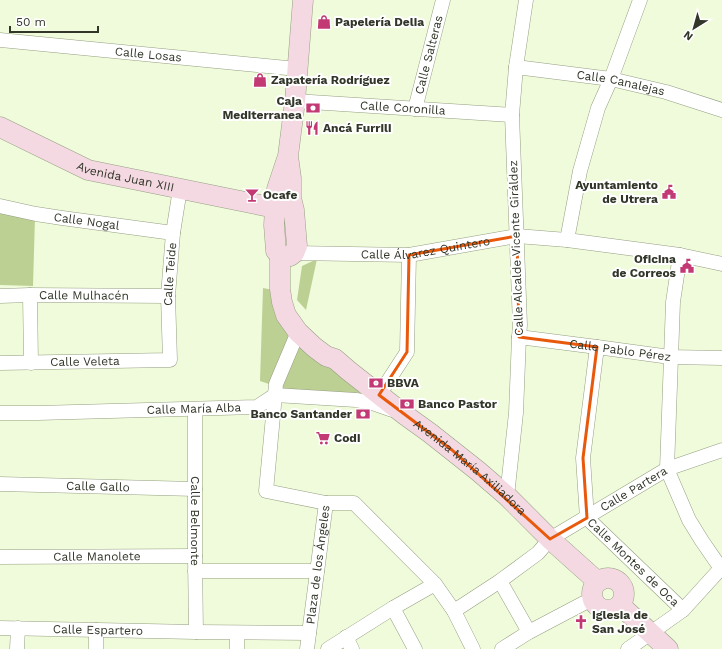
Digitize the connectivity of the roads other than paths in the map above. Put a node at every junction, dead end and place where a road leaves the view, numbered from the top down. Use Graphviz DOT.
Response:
graph roads {
  1 [pos="303,0"];
  2 [pos="443,0"];
  3 [pos="526,0"];
  4 [pos="640,0"];
  5 [pos="0,40"];
  6 [pos="516,67"];
  7 [pos="297,69"];
  8 [pos="611,79"];
  9 [pos="295,101"];
  10 [pos="415,109"];
  11 [pos="722,110"];
  12 [pos="512,116"];
  13 [pos="0,127"];
  14 [pos="180,189"];
  15 [pos="275,204"];
  16 [pos="0,206"];
  17 [pos="173,233"];
  18 [pos="517,236"];
  19 [pos="567,240"];
  20 [pos="288,255"];
  21 [pos="409,255"];
  22 [pos="680,255"];
  23 [pos="722,264"];
  24 [pos="30,295"];
  25 [pos="0,296"];
  26 [pos="168,296"];
  27 [pos="298,332"];
  28 [pos="519,337"];
  29 [pos="597,347"];
  30 [pos="670,357"];
  31 [pos="722,358"];
  32 [pos="335,359"];
  33 [pos="170,360"];
  34 [pos="0,363"];
  35 [pos="31,363"];
  36 [pos="379,394"];
  37 [pos="275,395"];
  38 [pos="195,409"];
  39 [pos="0,413"];
  40 [pos="406,415"];
  41 [pos="722,450"];
  42 [pos="667,469"];
  43 [pos="0,484"];
  44 [pos="196,489"];
  45 [pos="507,496"];
  46 [pos="326,503"];
  47 [pos="587,518"];
  48 [pos="550,539"];
  49 [pos="195,556"];
  50 [pos="0,557"];
  51 [pos="722,568"];
  52 [pos="195,571"];
  53 [pos="318,571"];
  54 [pos="500,582"];
  55 [pos="435,584"];
  56 [pos="596,592"];
  57 [pos="620,605"];
  58 [pos="393,608"];
  59 [pos="683,610"];
  60 [pos="454,612"];
  61 [pos="0,628"];
  62 [pos="18,628"];
  63 [pos="96,630"];
  64 [pos="196,632"];
  65 [pos="529,632"];
  66 [pos="237,633"];
  67 [pos="310,633"];
  68 [pos="650,633"];
  69 [pos="349,643"];
  70 [pos="17,649"];
  71 [pos="96,649"];
  72 [pos="237,649"];
  73 [pos="307,649"];
  74 [pos="328,649"];
  75 [pos="415,649"];
  76 [pos="473,649"];
  77 [pos="502,649"];
  78 [pos="628,649"];
  79 [pos="668,649"];
  1 -- 7 [label="street"];
  2 -- 10 [label="street, Calle Salteras"];
  3 -- 6 [label="street, Calle Alcalde Vicente Giráldez"];
  4 -- 8 [label="street"];
  5 -- 7 [label="street, Calle Losas"];
  6 -- 8 [label="street, Calle Canalejas"];
  6 -- 12 [label="street, Calle Alcalde Vicente Giráldez"];
  7 -- 9 [label="street"];
  8 -- 11 [label="street, Calle Canalejas"];
  8 -- 19 [label="street"];
  9 -- 10 [label="street, Calle Coronilla"];
  9 -- 15 [label="street"];
  10 -- 12 [label="street, Calle Coronilla"];
  12 -- 18 [label="street, Calle Alcalde Vicente Giráldez"];
  13 -- 14 [label="street, Avenida Juan XIII"];
  14 -- 15 [label="street, Avenida Juan XIII"];
  14 -- 17 [label="street, Calle Teide"];
  15 -- 20 [label="street"];
  15 -- 20 [label="street"];
  16 -- 17 [label="street, Calle Nogal"];
  17 -- 26 [label="street, Calle Teide"];
  18 -- 19 [label="street, Calle Álvarez Quintero"];
  18 -- 21 [label="street, Calle Álvarez Quintero"];
  18 -- 28 [label="street, Calle Alcalde Vicente Giráldez"];
  19 -- 22 [label="street, Calle Álvarez Quintero"];
  20 -- 21 [label="street, Calle Álvarez Quintero"];
  20 -- 27 [label="street, Avenida María Axiliadora"];
  20 -- 32 [label="street, Avenida María Axiliadora"];
  21 -- 36 [label="street"];
  22 -- 23 [label="street, Calle Álvarez Quintero"];
  22 -- 30 [label="street"];
  24 -- 25 [label="street, Calle Mulhacén"];
  24 -- 26 [label="street, Calle Mulhacén"];
  24 -- 35 [label="street"];
  26 -- 33 [label="street, Calle Teide"];
  27 -- 32 [label="street, Avenida María Axiliadora"];
  27 -- 37 [label="street"];
  28 -- 29 [label="street, Calle Pablo Pérez"];
  28 -- 45 [label="street, Calle Alcalde Vicente Giráldez"];
  29 -- 30 [label="street, Calle Pablo Pérez"];
  29 -- 47 [label="street, Calle Montes de Oca"];
  30 -- 31 [label="street, Calle Pablo Pérez"];
  30 -- 42 [label="street"];
  32 -- 36 [label="street, Avenida María Axiliadora"];
  33 -- 35 [label="street, Calle Veleta"];
  34 -- 35 [label="street, Calle Veleta"];
  36 -- 40 [label="street, Avenida María Axiliadora"];
  37 -- 38 [label="street, Calle María Alba"];
  37 -- 40 [label="street"];
  37 -- 46 [label="street"];
  38 -- 39 [label="street, Calle María Alba"];
  38 -- 44 [label="street, Calle Belmonte"];
  40 -- 45 [label="street, Avenida María Axiliadora"];
  41 -- 42 [label="street, Calle Partera"];
  42 -- 47 [label="street, Calle Partera"];
  42 -- 51 [label="street"];
  43 -- 44 [label="street, Calle Gallo"];
  44 -- 49 [label="street, Calle Belmonte"];
  45 -- 48 [label="street, Avenida María Axiliadora"];
  46 -- 53 [label="street, Plaza de los Ángeles"];
  46 -- 55 [label="street, Plaza de los Ángeles"];
  47 -- 48 [label="street, Calle Partera"];
  47 -- 59 [label="street, Calle Montes de Oca"];
  48 -- 54 [label="street, Calle Partera"];
  48 -- 56 [label="street, Avenida María Axiliadora"];
  49 -- 50 [label="street, Calle Manolete"];
  49 -- 52 [label="street, Calle Belmonte"];
  51 -- 59 [label="street"];
  52 -- 53 [label="street"];
  52 -- 64 [label="street, Calle Belmonte"];
  53 -- 67 [label="street, Plaza de los Ángeles"];
  54 -- 60 [label="street, Calle Partera"];
  54 -- 65 [label="street"];
  55 -- 58 [label="street"];
  55 -- 60 [label="street, Plaza de los Ángeles"];
  56 -- 57 [label="street"];
  56 -- 57 [label="street"];
  56 -- 65 [label="street"];
  57 -- 68 [label="street"];
  58 -- 69 [label="street"];
  58 -- 75 [label="street"];
  59 -- 68 [label="street"];
  60 -- 76 [label="street, Plaza de los Ángeles"];
  61 -- 62 [label="street, Calle Espartero"];
  62 -- 63 [label="street, Calle Espartero"];
  62 -- 70 [label="street"];
  63 -- 64 [label="street, Calle Espartero"];
  63 -- 71 [label="street"];
  64 -- 66 [label="street, Calle Espartero"];
  65 -- 77 [label="street"];
  66 -- 67 [label="street, Calle Espartero"];
  66 -- 72 [label="street"];
  67 -- 73 [label="street, Plaza de los Ángeles"];
  68 -- 78 [label="street"];
  68 -- 79 [label="street"];
  69 -- 74 [label="street"];
}
